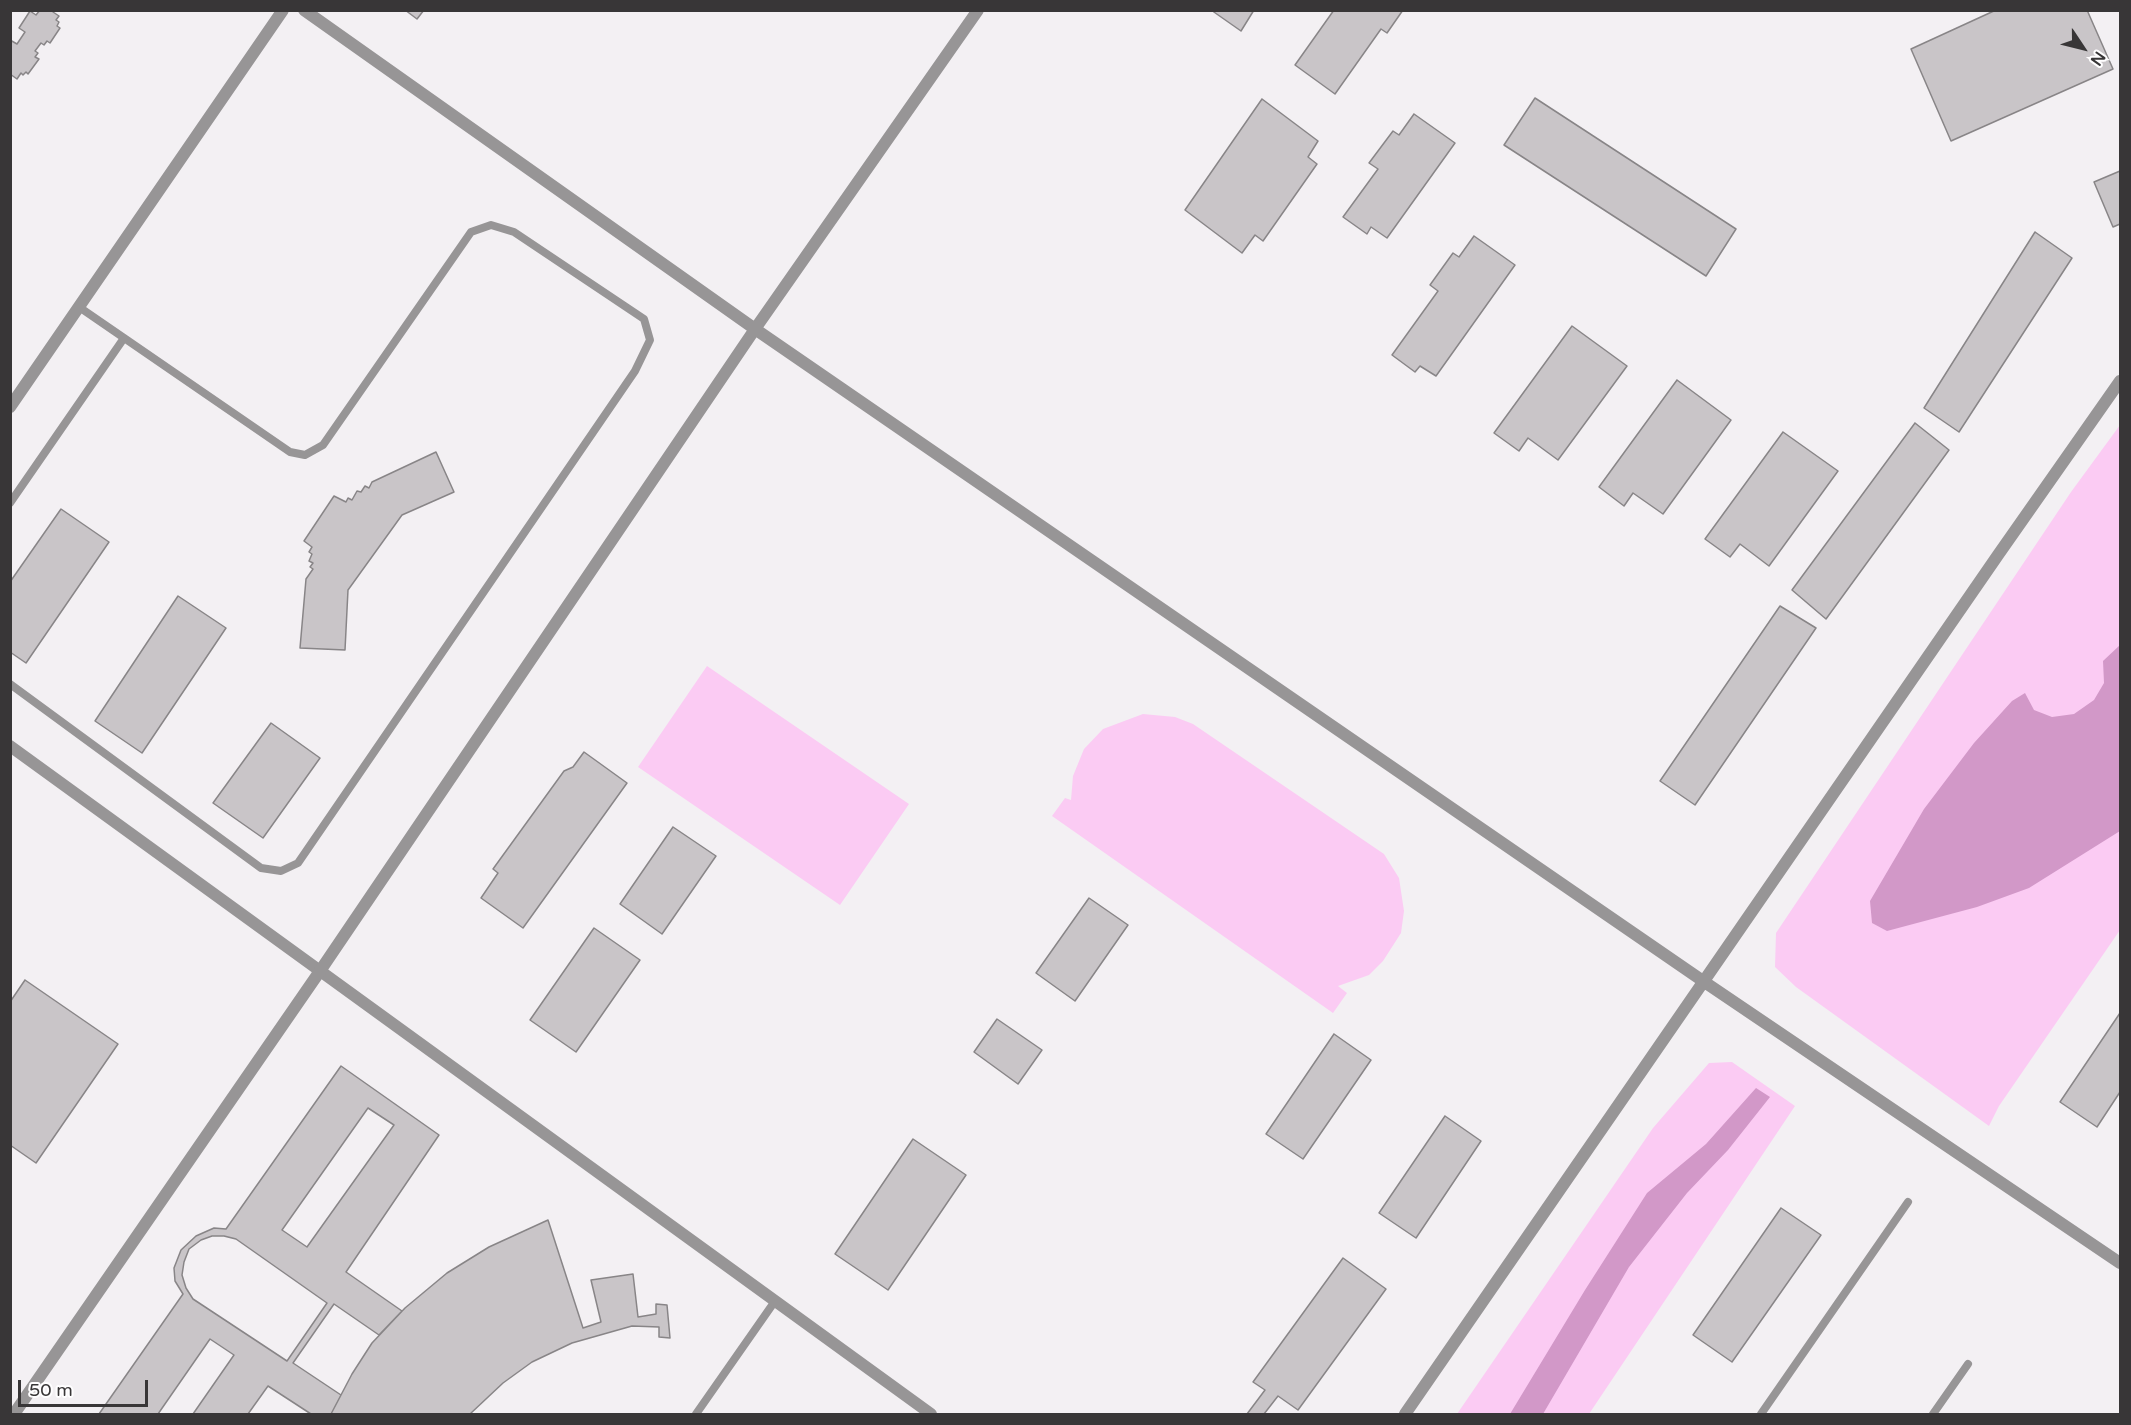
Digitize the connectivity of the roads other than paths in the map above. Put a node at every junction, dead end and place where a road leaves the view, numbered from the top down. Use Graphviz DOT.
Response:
graph roads {
  1 [pos="284,10"];
  2 [pos="304,10"];
  3 [pos="978,10"];
  4 [pos="79,307"];
  5 [pos="755,329"];
  6 [pos="124,338"];
  7 [pos="2121,381"];
  8 [pos="10,407"];
  9 [pos="10,503"];
  10 [pos="10,684"];
  11 [pos="10,746"];
  12 [pos="320,971"];
  13 [pos="1703,981"];
  14 [pos="1908,1202"];
  15 [pos="2121,1263"];
  16 [pos="776,1301"];
  17 [pos="1968,1364"];
  18 [pos="1764,1413"];
  19 [pos="14,1414"];
  20 [pos="696,1414"];
  21 [pos="931,1414"];
  22 [pos="1404,1414"];
  23 [pos="1933,1414"];
  1 -- 4 [label="street"];
  2 -- 5 [label="street"];
  3 -- 5 [label="street"];
  4 -- 6 [label="lane"];
  4 -- 8 [label="street"];
  5 -- 12 [label="street"];
  5 -- 13 [label="street"];
  6 -- 9 [label="lane"];
  6 -- 10 [label="lane"];
  7 -- 13 [label="street"];
  11 -- 12 [label="street"];
  12 -- 16 [label="street"];
  12 -- 19 [label="street"];
  13 -- 15 [label="street"];
  13 -- 22 [label="street"];
  14 -- 18 [label="lane"];
  16 -- 20 [label="lane"];
  16 -- 21 [label="street"];
  17 -- 23 [label="lane"];
}
